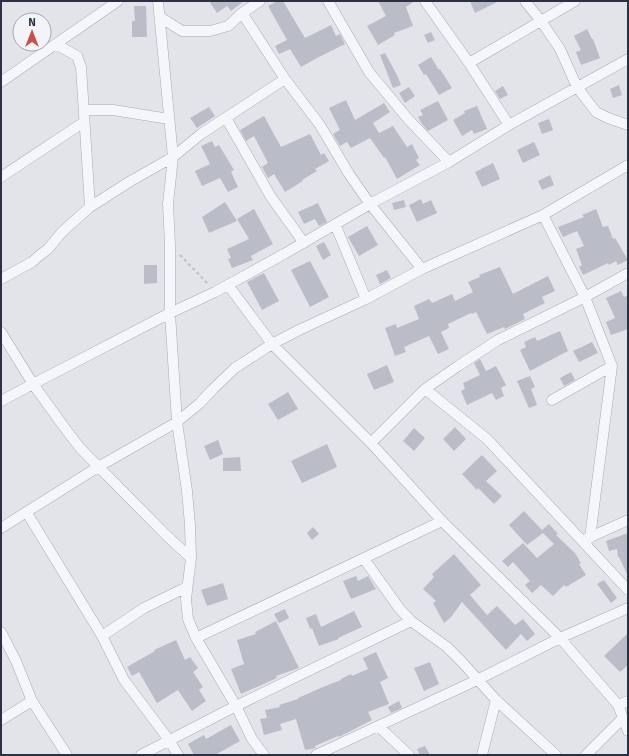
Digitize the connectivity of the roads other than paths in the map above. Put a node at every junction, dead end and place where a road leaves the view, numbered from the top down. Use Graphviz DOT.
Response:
graph roads {
  1 [pos="118,1"];
  2 [pos="158,1"];
  3 [pos="260,1"];
  4 [pos="328,1"];
  5 [pos="425,1"];
  6 [pos="525,1"];
  7 [pos="575,1"];
  8 [pos="242,13"];
  9 [pos="160,18"];
  10 [pos="541,21"];
  11 [pos="57,45"];
  12 [pos="628,59"];
  13 [pos="469,63"];
  14 [pos="285,79"];
  15 [pos="1,82"];
  16 [pos="577,87"];
  17 [pos="84,110"];
  18 [pos="226,118"];
  19 [pos="169,119"];
  20 [pos="84,122"];
  21 [pos="509,125"];
  22 [pos="628,126"];
  23 [pos="173,158"];
  24 [pos="449,162"];
  25 [pos="628,165"];
  26 [pos="1,177"];
  27 [pos="370,204"];
  28 [pos="90,207"];
  29 [pos="543,215"];
  30 [pos="335,224"];
  31 [pos="304,243"];
  32 [pos="422,269"];
  33 [pos="628,273"];
  34 [pos="1,279"];
  35 [pos="228,285"];
  36 [pos="585,297"];
  37 [pos="366,299"];
  38 [pos="170,313"];
  39 [pos="1,332"];
  40 [pos="272,344"];
  41 [pos="612,366"];
  42 [pos="33,384"];
  43 [pos="425,389"];
  44 [pos="552,400"];
  45 [pos="1,401"];
  46 [pos="177,422"];
  47 [pos="371,443"];
  48 [pos="98,467"];
  49 [pos="27,513"];
  50 [pos="628,520"];
  51 [pos="442,521"];
  52 [pos="1,528"];
  53 [pos="586,540"];
  54 [pos="192,558"];
  55 [pos="364,559"];
  56 [pos="187,587"];
  57 [pos="628,590"];
  58 [pos="628,608"];
  59 [pos="411,621"];
  60 [pos="1,632"];
  61 [pos="102,636"];
  62 [pos="196,638"];
  63 [pos="560,638"];
  64 [pos="477,680"];
  65 [pos="496,700"];
  66 [pos="32,701"];
  67 [pos="628,701"];
  68 [pos="618,705"];
  69 [pos="236,706"];
  70 [pos="623,718"];
  71 [pos="1,720"];
  72 [pos="378,726"];
  73 [pos="628,731"];
  74 [pos="169,740"];
  75 [pos="67,755"];
  76 [pos="141,755"];
  77 [pos="178,755"];
  78 [pos="264,755"];
  79 [pos="316,755"];
  80 [pos="410,755"];
  81 [pos="482,755"];
  82 [pos="556,755"];
  83 [pos="586,755"];
  1 -- 11 [label="street"];
  2 -- 9 [label="street"];
  3 -- 8 [label="street"];
  4 -- 24 [label="street"];
  5 -- 13 [label="street"];
  6 -- 10 [label="street"];
  7 -- 10 [label="street"];
  8 -- 9 [label="street"];
  8 -- 14 [label="street"];
  9 -- 19 [label="street"];
  10 -- 13 [label="street"];
  10 -- 16 [label="street"];
  11 -- 15 [label="street"];
  11 -- 17 [label="street"];
  12 -- 16 [label="street"];
  13 -- 21 [label="street"];
  14 -- 18 [label="street"];
  14 -- 27 [label="street"];
  16 -- 21 [label="street"];
  16 -- 22 [label="street"];
  17 -- 19 [label="street"];
  17 -- 20 [label="street"];
  18 -- 23 [label="street"];
  18 -- 31 [label="street"];
  19 -- 23 [label="street"];
  20 -- 26 [label="street"];
  20 -- 28 [label="street"];
  21 -- 24 [label="street"];
  23 -- 28 [label="street"];
  23 -- 38 [label="street"];
  24 -- 27 [label="street"];
  25 -- 29 [label="street"];
  27 -- 30 [label="street"];
  27 -- 32 [label="street"];
  28 -- 34 [label="street"];
  29 -- 32 [label="street"];
  29 -- 36 [label="street"];
  30 -- 31 [label="street"];
  30 -- 37 [label="street"];
  31 -- 35 [label="street"];
  32 -- 37 [label="street"];
  33 -- 36 [label="street"];
  35 -- 38 [label="street"];
  35 -- 40 [label="street"];
  36 -- 41 [label="street"];
  36 -- 43 [label="street"];
  37 -- 40 [label="street"];
  38 -- 42 [label="street"];
  38 -- 46 [label="street"];
  39 -- 42 [label="street"];
  40 -- 46 [label="street"];
  40 -- 47 [label="street"];
  41 -- 44 [label="street"];
  41 -- 53 [label="street"];
  42 -- 45 [label="street"];
  42 -- 48 [label="street"];
  43 -- 47 [label="street"];
  43 -- 53 [label="street"];
  46 -- 48 [label="street"];
  46 -- 54 [label="street"];
  47 -- 51 [label="street"];
  48 -- 49 [label="street"];
  48 -- 54 [label="street"];
  49 -- 52 [label="street"];
  49 -- 61 [label="street"];
  50 -- 53 [label="street"];
  51 -- 55 [label="street"];
  51 -- 63 [label="street"];
  53 -- 57 [label="street"];
  54 -- 56 [label="street"];
  55 -- 59 [label="street"];
  55 -- 62 [label="street"];
  56 -- 61 [label="street"];
  56 -- 62 [label="street"];
  58 -- 63 [label="street"];
  59 -- 64 [label="street"];
  59 -- 69 [label="street"];
  60 -- 66 [label="street"];
  61 -- 74 [label="street"];
  62 -- 69 [label="street"];
  63 -- 64 [label="street"];
  63 -- 68 [label="street"];
  64 -- 65 [label="street"];
  64 -- 72 [label="street"];
  65 -- 81 [label="street"];
  65 -- 82 [label="street"];
  66 -- 71 [label="street"];
  66 -- 75 [label="street"];
  67 -- 68 [label="street"];
  68 -- 70 [label="street"];
  69 -- 74 [label="street"];
  69 -- 78 [label="street"];
  70 -- 73 [label="street"];
  70 -- 83 [label="street"];
  72 -- 79 [label="street"];
  72 -- 80 [label="street"];
  74 -- 76 [label="street"];
  74 -- 77 [label="street"];
}
